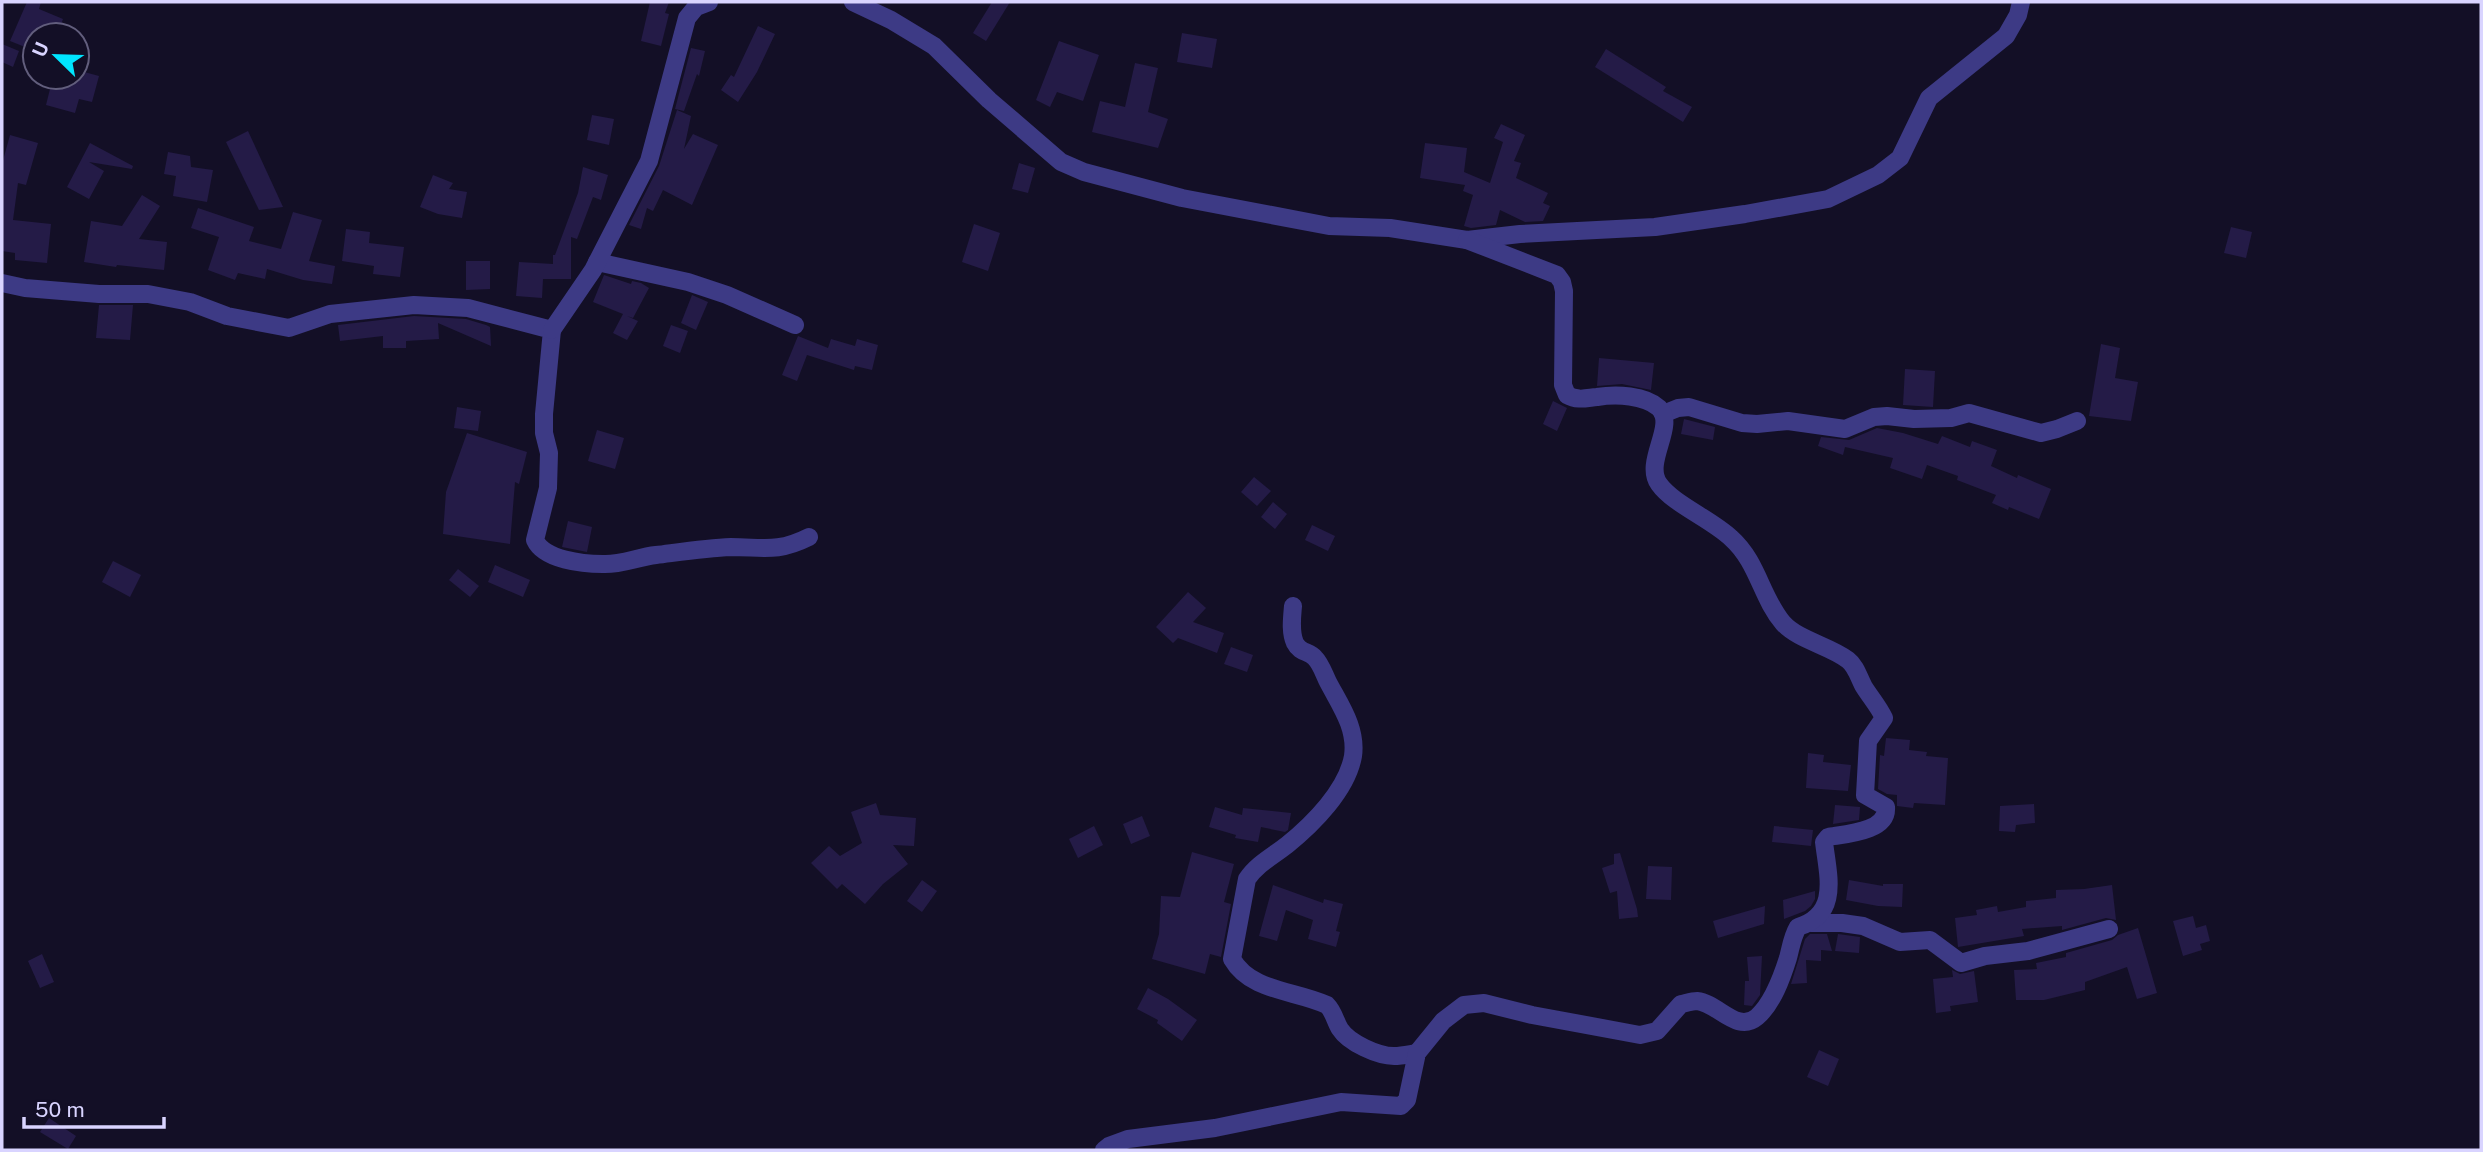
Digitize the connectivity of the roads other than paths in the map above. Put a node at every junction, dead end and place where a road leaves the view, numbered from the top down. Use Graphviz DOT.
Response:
graph roads {
  1 [pos="709,2"];
  2 [pos="853,2"];
  3 [pos="2021,2"];
  4 [pos="1467,240"];
  5 [pos="597,262"];
  6 [pos="2,283"];
  7 [pos="795,325"];
  8 [pos="552,330"];
  9 [pos="1663,414"];
  10 [pos="2077,421"];
  11 [pos="809,537"];
  12 [pos="1293,606"];
  13 [pos="1811,923"];
  14 [pos="2109,929"];
  15 [pos="1417,1053"];
  16 [pos="1104,1150"];
  1 -- 5 [label="street"];
  2 -- 4 [label="street"];
  3 -- 4 [label="street"];
  4 -- 9 [label="street"];
  5 -- 7 [label="street"];
  5 -- 8 [label="street"];
  6 -- 8 [label="street"];
  8 -- 11 [label="street"];
  9 -- 10 [label="street"];
  9 -- 13 [label="street"];
  12 -- 15 [label="street"];
  13 -- 14 [label="street"];
  13 -- 15 [label="street"];
  15 -- 16 [label="street"];
}
